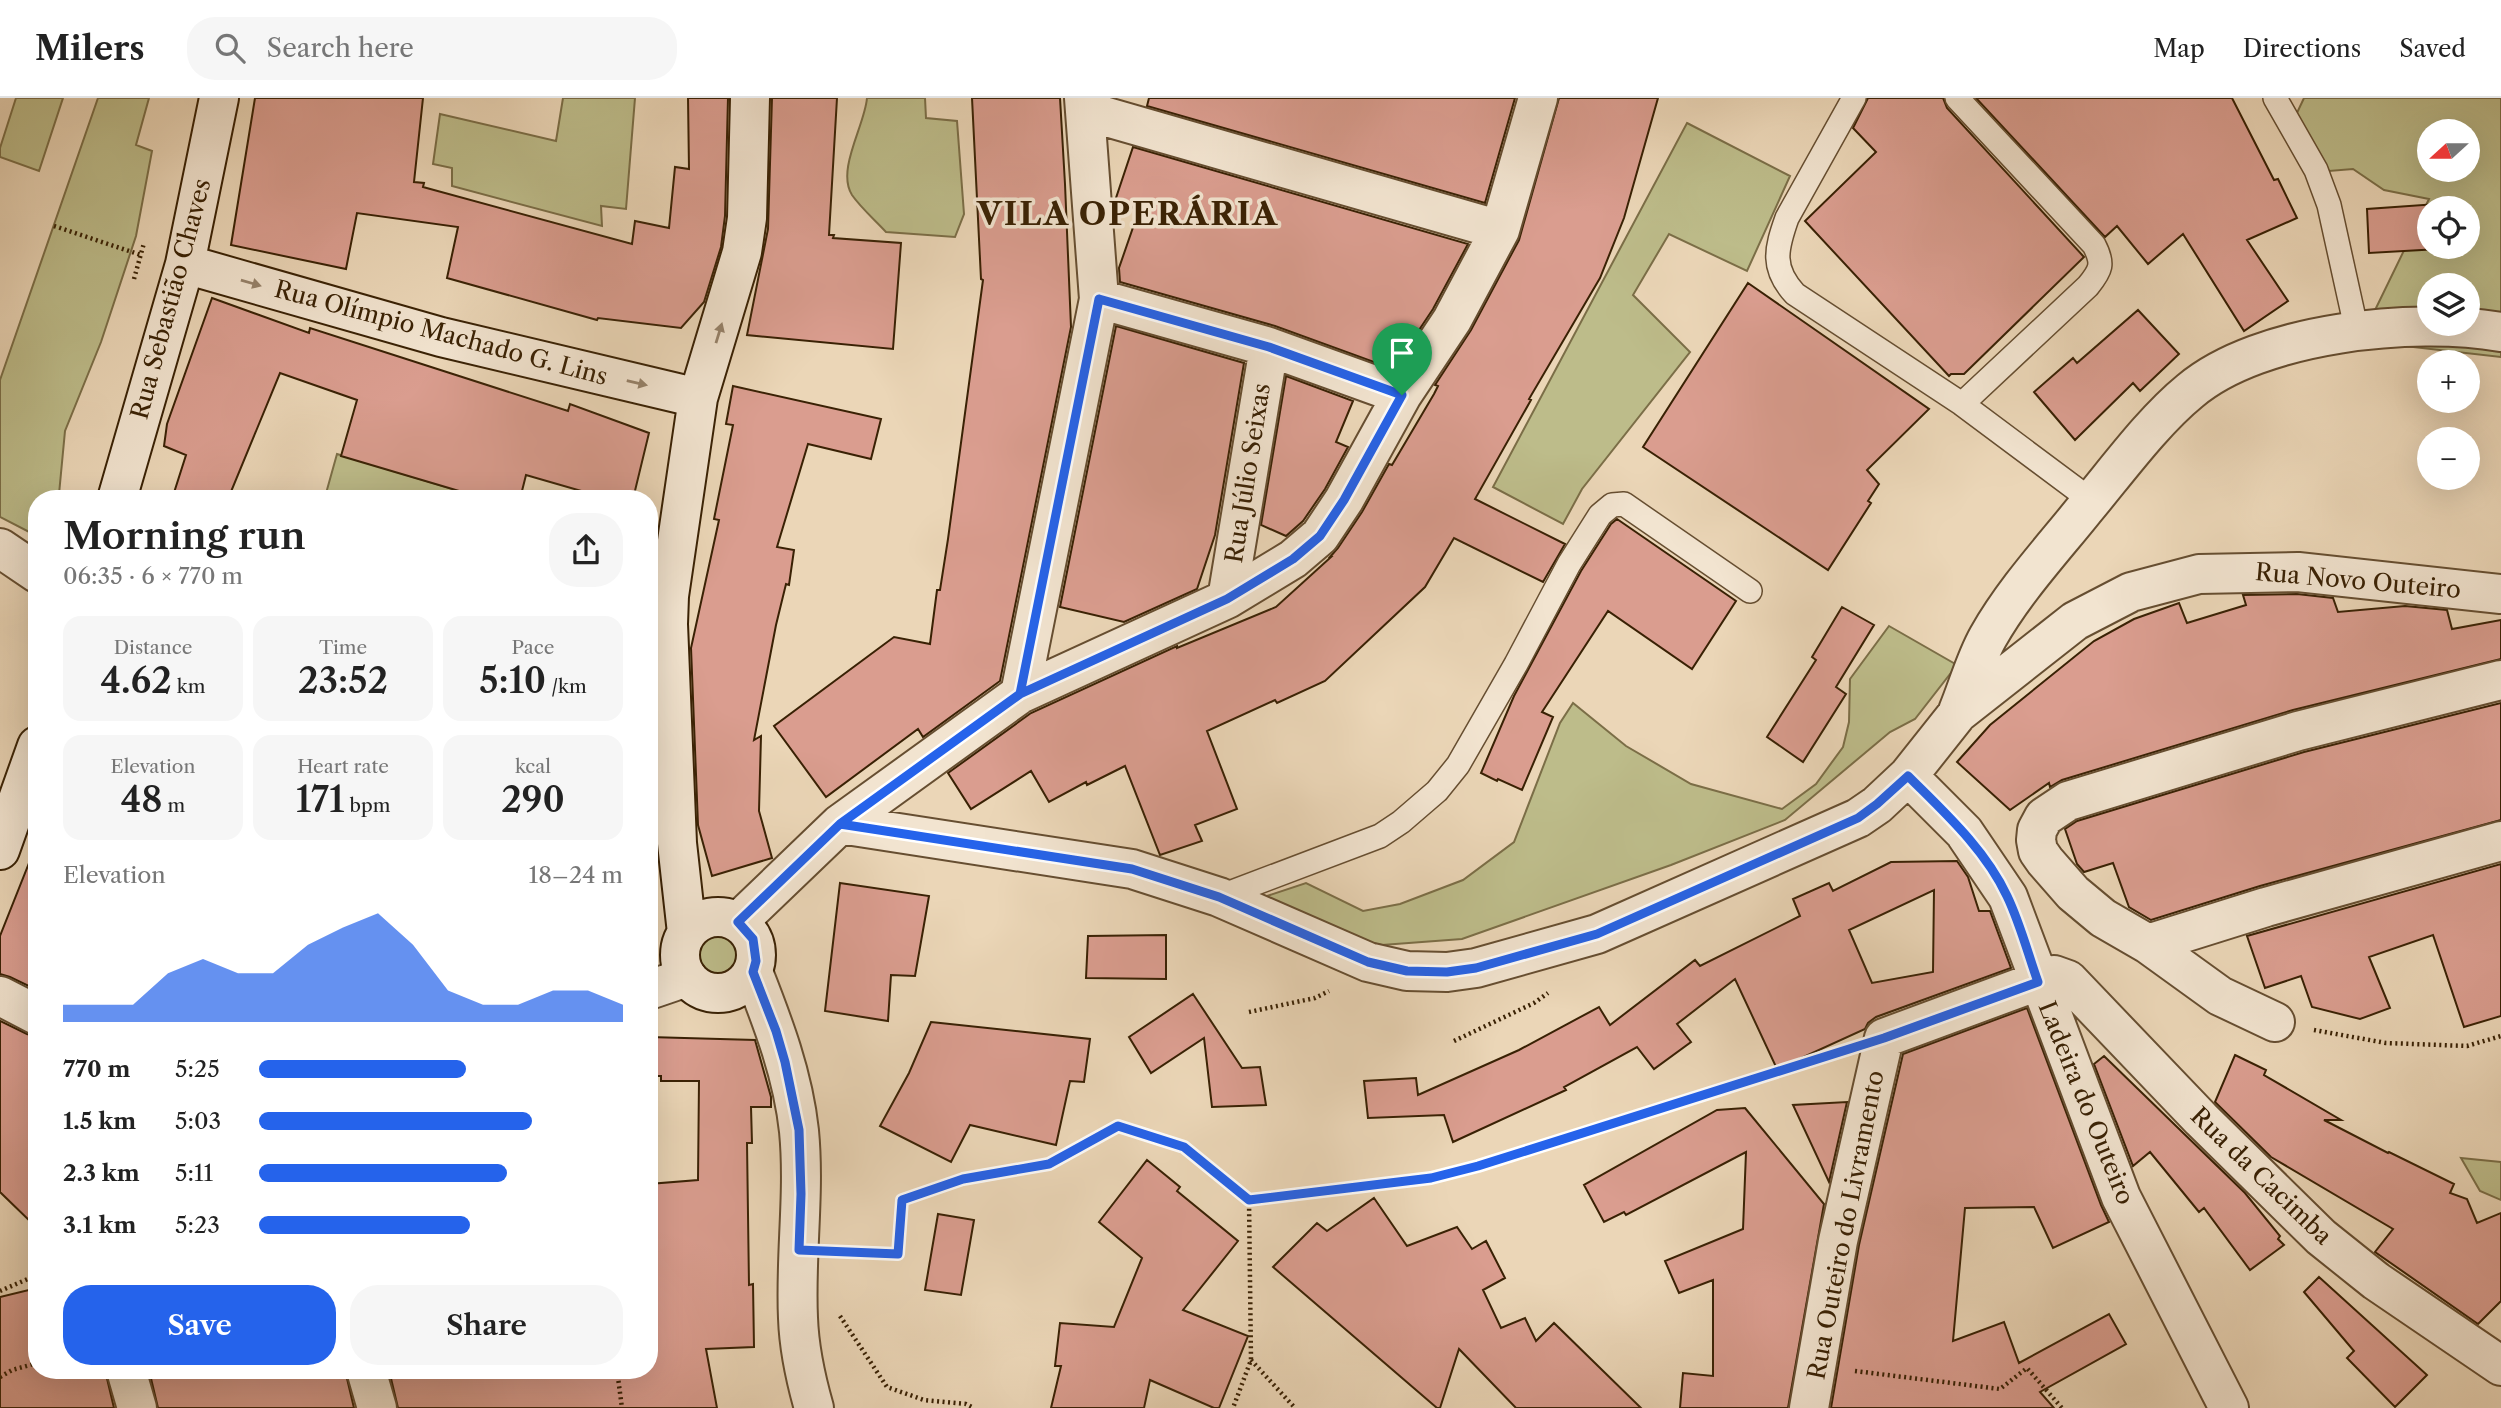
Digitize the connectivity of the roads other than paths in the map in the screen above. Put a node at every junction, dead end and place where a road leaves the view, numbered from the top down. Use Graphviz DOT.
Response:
graph roads {
  1 [pos="219,98"];
  2 [pos="750,98"];
  3 [pos="1538,98"];
  4 [pos="1854,98"];
  5 [pos="1958,98"];
  6 [pos="2275,98"];
  7 [pos="1085,105"];
  8 [pos="1500,230"];
  9 [pos="185,264"];
  10 [pos="1099,299"];
  11 [pos="2357,332"];
  12 [pos="2501,332"];
  13 [pos="1269,347"];
  14 [pos="1402,395"];
  15 [pos="698,398"];
  16 [pos="1962,404"];
  17 [pos="120,490"];
  18 [pos="2092,501"];
  19 [pos="0,548"];
  20 [pos="28,567"];
  21 [pos="1751,591"];
  22 [pos="2501,594"];
  23 [pos="1227,599"];
  24 [pos="2501,680"];
  25 [pos="1020,694"];
  26 [pos="1958,713"];
  27 [pos="28,771"];
  28 [pos="1908,776"];
  29 [pos="840,824"];
  30 [pos="2501,841"];
  31 [pos="0,850"];
  32 [pos="1219,897"];
  33 [pos="738,922"];
  34 [pos="687,933"];
  35 [pos="2148,944"];
  36 [pos="753,972"];
  37 [pos="687,977"];
  38 [pos="2038,982"];
  39 [pos="658,987"];
  40 [pos="0,996"];
  41 [pos="28,1010"];
  42 [pos="2275,1022"];
  43 [pos="2501,1366"];
  44 [pos="129,1379"];
  45 [pos="369,1379"];
  46 [pos="137,1408"];
  47 [pos="377,1408"];
  48 [pos="814,1408"];
  49 [pos="1809,1408"];
  50 [pos="2229,1408"];
  1 -- 9 [label="street, Rua Sebastião Chaves"];
  15 -- 2 [label="street, one-way"];
  3 -- 8 [label="street"];
  4 -- 16 [label="lane"];
  5 -- 16 [label="lane"];
  6 -- 11 [label="lane"];
  7 -- 8 [label="street"];
  7 -- 10 [label="street"];
  8 -- 14 [label="street"];
  9 -- 15 [label="street, Rua Olímpio Machado G. Lins, one-way"];
  9 -- 17 [label="street, Rua Sebastião Chaves"];
  10 -- 13 [label="street"];
  10 -- 25 [label="street"];
  11 -- 12 [label="street"];
  11 -- 18 [label="street"];
  13 -- 14 [label="street"];
  13 -- 23 [label="street, Rua Júlio Seixas"];
  14 -- 23 [label="street"];
  15 -- 34 [label="street"];
  16 -- 18 [label="lane"];
  18 -- 26 [label="street"];
  19 -- 20 [label="street"];
  21 -- 32 [label="lane"];
  22 -- 26 [label="street, Rua Novo Outeiro"];
  23 -- 25 [label="street"];
  24 -- 35 [label="street"];
  25 -- 29 [label="street"];
  26 -- 28 [label="street, Rua Novo Outeiro"];
  27 -- 31 [label="street"];
  28 -- 32 [label="street"];
  28 -- 38 [label="street, Ladeira do Outeiro"];
  29 -- 32 [label="street"];
  29 -- 33 [label="street"];
  30 -- 35 [label="street"];
  33 -- 34 [label="street"];
  33 -- 36 [label="street"];
  34 -- 37 [label="street"];
  35 -- 42 [label="street"];
  36 -- 37 [label="street"];
  36 -- 48 [label="street"];
  37 -- 39 [label="street"];
  38 -- 43 [label="street, Rua da Cacimba"];
  38 -- 49 [label="street, Rua Outeiro do Livramento"];
  38 -- 50 [label="street, Ladeira do Outeiro"];
  40 -- 41 [label="street"];
  44 -- 46 [label="street"];
  45 -- 47 [label="street"];
}
